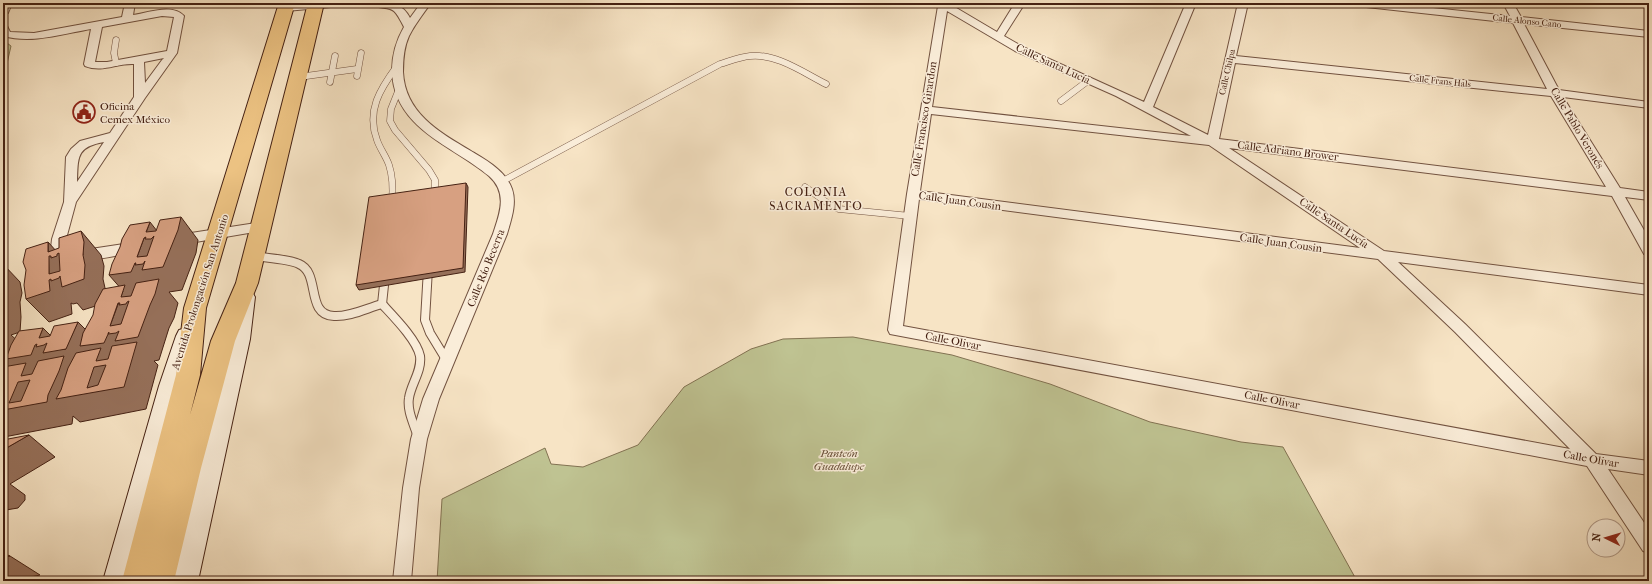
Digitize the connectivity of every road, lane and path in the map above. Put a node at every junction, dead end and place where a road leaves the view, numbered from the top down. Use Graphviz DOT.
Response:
graph roads {
  1 [pos="7,3"];
  2 [pos="130,3"];
  3 [pos="342,3"];
  4 [pos="374,3"];
  5 [pos="426,3"];
  6 [pos="1020,3"];
  7 [pos="1191,3"];
  8 [pos="1243,3"];
  9 [pos="1357,3"];
  10 [pos="1508,3"];
  11 [pos="316,4"];
  12 [pos="942,4"];
  13 [pos="286,5"];
  14 [pos="3,13"];
  15 [pos="127,19"];
  16 [pos="1518,20"];
  17 [pos="97,25"];
  18 [pos="408,26"];
  19 [pos="3,28"];
  20 [pos="1649,34"];
  21 [pos="998,38"];
  22 [pos="116,40"];
  23 [pos="172,53"];
  24 [pos="361,53"];
  25 [pos="335,56"];
  26 [pos="1230,59"];
  27 [pos="136,60"];
  28 [pos="116,63"];
  29 [pos="397,66"];
  30 [pos="357,69"];
  31 [pos="332,73"];
  32 [pos="357,76"];
  33 [pos="300,77"];
  34 [pos="1089,80"];
  35 [pos="330,82"];
  36 [pos="826,84"];
  37 [pos="399,89"];
  38 [pos="1555,93"];
  39 [pos="140,97"];
  40 [pos="1061,101"];
  41 [pos="1649,105"];
  42 [pos="1147,108"];
  43 [pos="926,110"];
  44 [pos="115,136"];
  45 [pos="1212,142"];
  46 [pos="502,182"];
  47 [pos="805,187"];
  48 [pos="1616,192"];
  49 [pos="913,194"];
  50 [pos="1649,196"];
  51 [pos="70,202"];
  52 [pos="434,206"];
  53 [pos="391,212"];
  54 [pos="910,216"];
  55 [pos="262,227"];
  56 [pos="219,234"];
  57 [pos="166,242"];
  58 [pos="150,244"];
  59 [pos="1649,251"];
  60 [pos="254,256"];
  61 [pos="1384,257"];
  62 [pos="429,260"];
  63 [pos="386,266"];
  64 [pos="247,283"];
  65 [pos="1649,290"];
  66 [pos="382,304"];
  67 [pos="195,308"];
  68 [pos="895,330"];
  69 [pos="447,361"];
  70 [pos="419,439"];
  71 [pos="1592,460"];
  72 [pos="1649,468"];
  73 [pos="1649,545"];
  74 [pos="116,581"];
  75 [pos="136,581"];
  76 [pos="160,581"];
  77 [pos="185,581"];
  78 [pos="402,581"];
  1 -- 14 [label="street"];
  2 -- 15 [label="street"];
  3 -- 11 [label="street"];
  4 -- 18 [label="street"];
  5 -- 18 [label="street"];
  6 -- 21 [label="street"];
  7 -- 42 [label="street"];
  8 -- 26 [label="street, Calle Chilpa"];
  9 -- 16 [label="street, Calle Alonso Cano"];
  10 -- 16 [label="street, Calle Pablo Veronés"];
  11 -- 13 [label="street"];
  11 -- 33 [label="main road"];
  12 -- 21 [label="street, Calle Santa Lucía"];
  12 -- 43 [label="street, Calle Francisco Girardon"];
  13 -- 56 [label="main road, Avenida Prolongación San Antonio"];
  15 -- 17 [label="street"];
  15 -- 23 [label="street"];
  16 -- 20 [label="street, Calle Alonso Cano"];
  16 -- 38 [label="street, Calle Pablo Veronés"];
  17 -- 19 [label="street"];
  17 -- 28 [label="street"];
  18 -- 29 [label="street"];
  21 -- 34 [label="street, Calle Santa Lucía"];
  22 -- 28 [label="lane"];
  23 -- 27 [label="street"];
  23 -- 39 [label="street"];
  24 -- 30 [label="lane"];
  25 -- 31 [label="lane"];
  26 -- 38 [label="street, Calle Frans Hals"];
  26 -- 45 [label="street, Calle Chilpa"];
  27 -- 28 [label="street"];
  27 -- 39 [label="street"];
  29 -- 37 [label="street"];
  29 -- 53 [label="lane"];
  30 -- 31 [label="lane"];
  30 -- 32 [label="lane"];
  31 -- 33 [label="lane"];
  31 -- 35 [label="lane"];
  33 -- 55 [label="main road"];
  34 -- 40 [label="lane"];
  34 -- 42 [label="street, Calle Santa Lucía"];
  36 -- 46 [label="lane"];
  37 -- 46 [label="street"];
  37 -- 52 [label="lane"];
  38 -- 41 [label="street, Calle Frans Hals"];
  38 -- 48 [label="street, Calle Pablo Veronés"];
  39 -- 44 [label="street"];
  42 -- 45 [label="street, Calle Santa Lucía"];
  43 -- 45 [label="street, Calle Adriano Brower"];
  43 -- 49 [label="street, Calle Francisco Girardon"];
  44 -- 51 [label="street"];
  44 -- 51 [label="street"];
  45 -- 48 [label="street, Calle Adriano Brower"];
  45 -- 61 [label="street, Calle Santa Lucía"];
  46 -- 69 [label="street, Calle Río Becerra"];
  47 -- 54 [label="lane"];
  48 -- 50 [label="street, Calle Adriano Brower"];
  48 -- 59 [label="street, Calle Pablo Veronés"];
  49 -- 54 [label="street, Calle Francisco Girardon"];
  49 -- 61 [label="street, Calle Juan Cousin"];
  51 -- 58 [label="street"];
  54 -- 68 [label="street, Calle Francisco Girardon"];
  55 -- 56 [label="street"];
  55 -- 60 [label="main road"];
  56 -- 57 [label="street"];
  56 -- 67 [label="main road, Avenida Prolongación San Antonio"];
  60 -- 64 [label="main road"];
  60 -- 66 [label="lane"];
  61 -- 65 [label="street, Calle Juan Cousin"];
  61 -- 71 [label="street, Calle Santa Lucía"];
  62 -- 69 [label="lane"];
  63 -- 66 [label="lane"];
  64 -- 76 [label="main road"];
  64 -- 77 [label="street"];
  66 -- 70 [label="lane"];
  67 -- 74 [label="street, Avenida Prolongación San Antonio"];
  67 -- 75 [label="main road"];
  68 -- 71 [label="street, Calle Olivar"];
  69 -- 70 [label="street, Calle Río Becerra"];
  70 -- 78 [label="street, Calle Río Becerra"];
  71 -- 72 [label="street, Calle Olivar"];
  71 -- 73 [label="street, Calle Santa Lucía"];
}
